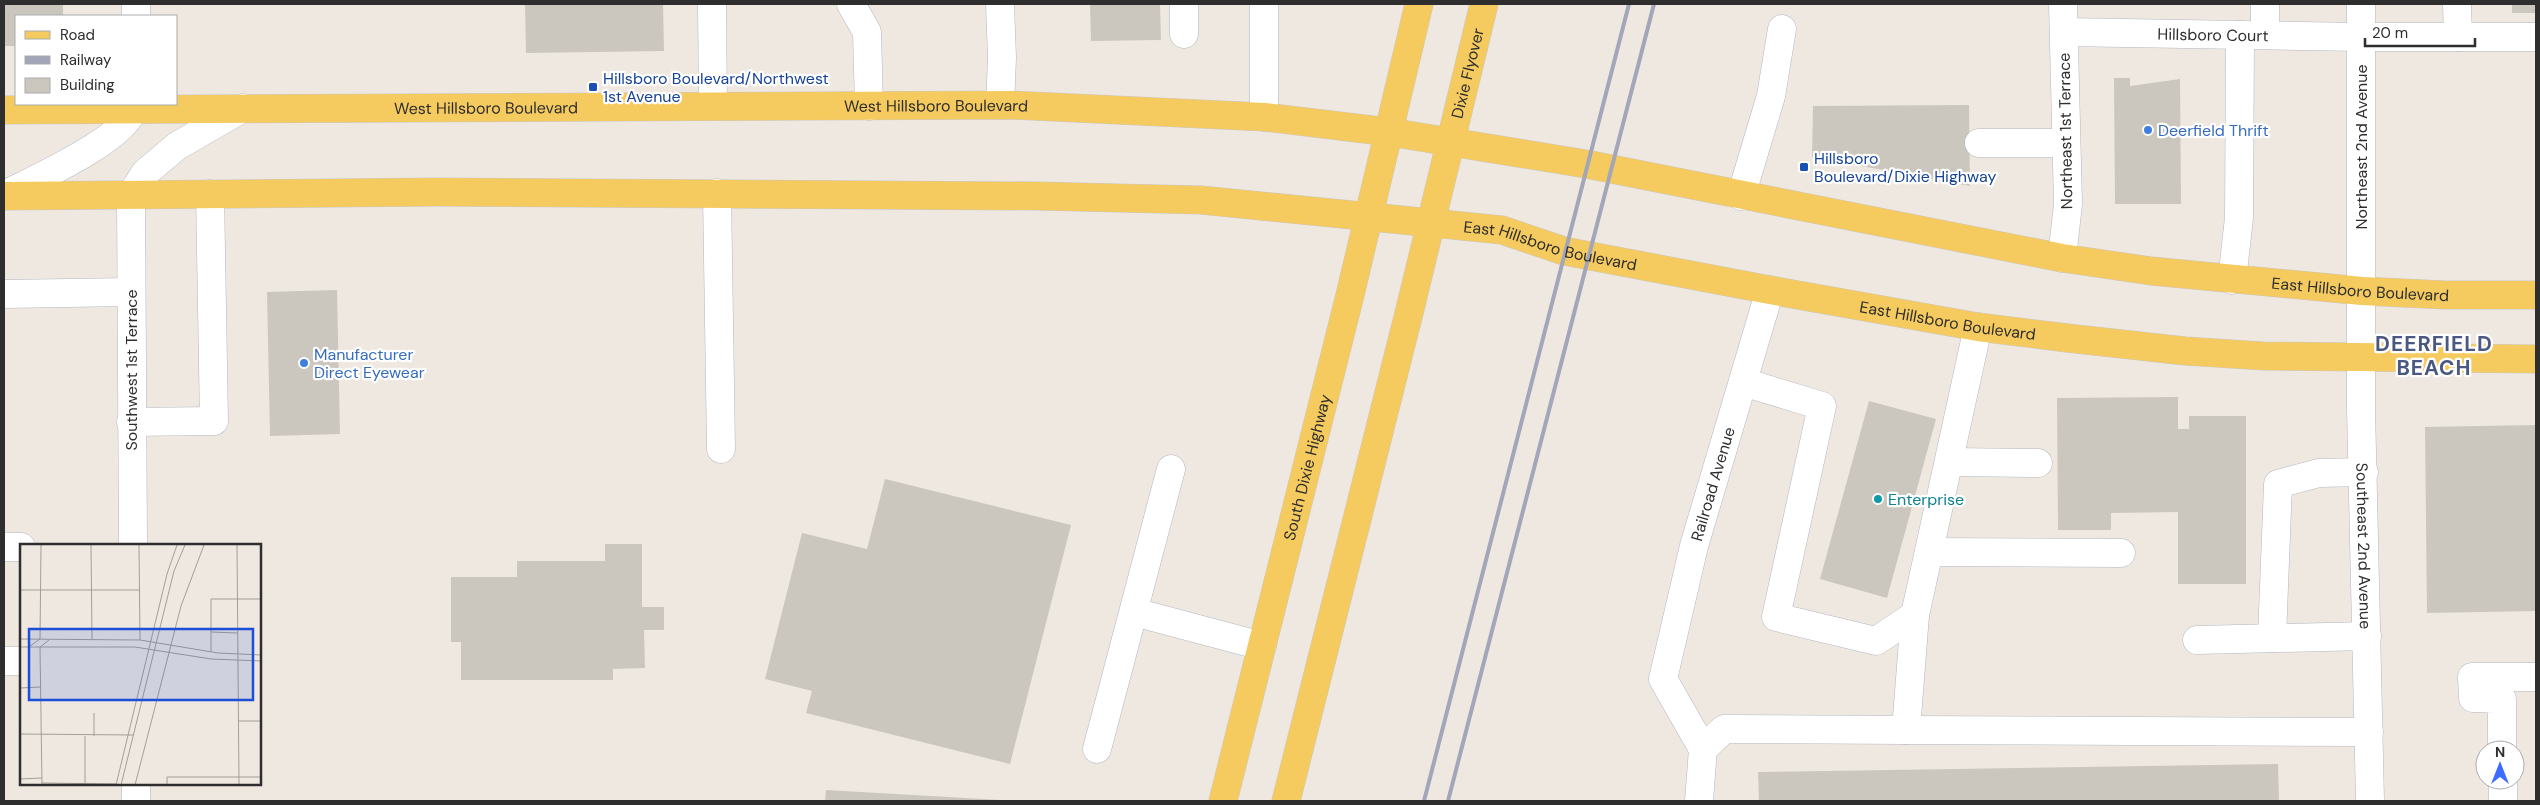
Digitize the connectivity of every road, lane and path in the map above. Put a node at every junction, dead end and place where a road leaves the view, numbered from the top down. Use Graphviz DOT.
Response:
graph roads {
  1 [pos="712,4"];
  2 [pos="851,4"];
  3 [pos="1000,4"];
  4 [pos="1184,4"];
  5 [pos="1264,4"];
  6 [pos="1419,4"];
  7 [pos="1484,4"];
  8 [pos="2064,4"];
  9 [pos="2265,4"];
  10 [pos="2360,4"];
  11 [pos="2457,4"];
  12 [pos="1782,29"];
  13 [pos="2064,32"];
  14 [pos="1184,34"];
  15 [pos="2252,35"];
  16 [pos="2361,37"];
  17 [pos="2458,37"];
  18 [pos="2536,37"];
  19 [pos="1000,105"];
  20 [pos="134,106"];
  21 [pos="713,106"];
  22 [pos="869,106"];
  23 [pos="243,108"];
  24 [pos="4,110"];
  25 [pos="1264,117"];
  26 [pos="1389,132"];
  27 [pos="1450,141"];
  28 [pos="1980,143"];
  29 [pos="2066,143"];
  30 [pos="210,194"];
  31 [pos="717,194"];
  32 [pos="4,195"];
  33 [pos="131,195"];
  34 [pos="1741,196"];
  35 [pos="1368,216"];
  36 [pos="1431,222"];
  37 [pos="2062,258"];
  38 [pos="2232,280"];
  39 [pos="1770,290"];
  40 [pos="2362,291"];
  41 [pos="130,292"];
  42 [pos="4,294"];
  43 [pos="2536,295"];
  44 [pos="1978,327"];
  45 [pos="2361,359"];
  46 [pos="2536,359"];
  47 [pos="1743,382"];
  48 [pos="131,422"];
  49 [pos="721,449"];
  50 [pos="1949,462"];
  51 [pos="2038,463"];
  52 [pos="1171,469"];
  53 [pos="2364,472"];
  54 [pos="132,544"];
  55 [pos="4,547"];
  56 [pos="20,547"];
  57 [pos="1929,552"];
  58 [pos="2121,553"];
  59 [pos="1134,612"];
  60 [pos="1915,615"];
  61 [pos="2367,636"];
  62 [pos="2272,638"];
  63 [pos="2197,640"];
  64 [pos="1262,646"];
  65 [pos="20,660"];
  66 [pos="4,661"];
  67 [pos="2536,678"];
  68 [pos="1906,730"];
  69 [pos="2369,732"];
  70 [pos="2502,740"];
  71 [pos="1703,748"];
  72 [pos="1097,749"];
  73 [pos="136,785"];
  74 [pos="136,801"];
  75 [pos="1223,801"];
  76 [pos="1286,801"];
  77 [pos="1699,801"];
  78 [pos="2370,801"];
  1 -- 21 [label="street"];
  2 -- 22 [label="street"];
  3 -- 19 [label="street"];
  4 -- 14 [label="street"];
  5 -- 25 [label="street"];
  6 -- 26 [label="main road"];
  7 -- 27 [label="main road, Dixie Flyover"];
  8 -- 13 [label="street, Northeast 1st Terrace"];
  9 -- 15 [label="street"];
  10 -- 16 [label="street, Northeast 2nd Avenue"];
  11 -- 17 [label="street"];
  12 -- 34 [label="street"];
  13 -- 15 [label="street, Hillsboro Court"];
  13 -- 29 [label="street, Northeast 1st Terrace"];
  15 -- 16 [label="street, Hillsboro Court"];
  15 -- 38 [label="street"];
  16 -- 17 [label="street, Hillsboro Court"];
  16 -- 40 [label="street, Northeast 2nd Avenue"];
  17 -- 18 [label="street, Hillsboro Court"];
  19 -- 22 [label="main road, West Hillsboro Boulevard"];
  19 -- 25 [label="main road, West Hillsboro Boulevard"];
  20 -- 23 [label="main road, West Hillsboro Boulevard"];
  20 -- 24 [label="main road, West Hillsboro Boulevard"];
  20 -- 32 [label="street"];
  21 -- 22 [label="main road, West Hillsboro Boulevard"];
  21 -- 23 [label="main road, West Hillsboro Boulevard"];
  23 -- 33 [label="street"];
  25 -- 26 [label="main road, West Hillsboro Boulevard"];
  26 -- 27 [label="main road, East Hillsboro Boulevard"];
  26 -- 35 [label="main road, South Dixie Highway"];
  27 -- 34 [label="main road, East Hillsboro Boulevard"];
  27 -- 36 [label="main road"];
  28 -- 29 [label="street"];
  29 -- 37 [label="street, Northeast 1st Terrace"];
  30 -- 31 [label="main road"];
  30 -- 33 [label="main road"];
  30 -- 48 [label="street"];
  31 -- 35 [label="main road"];
  31 -- 49 [label="street"];
  32 -- 33 [label="main road"];
  33 -- 41 [label="street, Southwest 1st Terrace"];
  34 -- 37 [label="main road, East Hillsboro Boulevard"];
  35 -- 36 [label="main road, East Hillsboro Boulevard"];
  35 -- 64 [label="main road, South Dixie Highway"];
  36 -- 39 [label="main road, East Hillsboro Boulevard"];
  36 -- 76 [label="main road"];
  37 -- 38 [label="main road, East Hillsboro Boulevard"];
  38 -- 40 [label="main road, East Hillsboro Boulevard"];
  39 -- 44 [label="main road, East Hillsboro Boulevard"];
  39 -- 47 [label="street, Railroad Avenue"];
  40 -- 43 [label="main road, East Hillsboro Boulevard"];
  40 -- 45 [label="street, Southeast 2nd Avenue"];
  41 -- 42 [label="street"];
  41 -- 48 [label="street, Southwest 1st Terrace"];
  44 -- 45 [label="main road, East Hillsboro Boulevard"];
  44 -- 50 [label="street"];
  45 -- 46 [label="main road, East Hillsboro Boulevard"];
  45 -- 53 [label="street, Southeast 2nd Avenue"];
  47 -- 60 [label="street"];
  47 -- 71 [label="street, Railroad Avenue"];
  48 -- 54 [label="street, Southwest 1st Terrace"];
  50 -- 51 [label="street"];
  50 -- 57 [label="street"];
  52 -- 59 [label="street"];
  53 -- 61 [label="street, Southeast 2nd Avenue"];
  53 -- 62 [label="street"];
  55 -- 56 [label="street"];
  57 -- 58 [label="street"];
  57 -- 60 [label="street"];
  59 -- 64 [label="street"];
  59 -- 72 [label="street"];
  60 -- 68 [label="street"];
  61 -- 62 [label="street"];
  61 -- 69 [label="street, Southeast 2nd Avenue"];
  62 -- 63 [label="street"];
  64 -- 75 [label="main road, South Dixie Highway"];
  65 -- 66 [label="street"];
  67 -- 70 [label="street"];
  68 -- 69 [label="street"];
  68 -- 71 [label="street"];
  69 -- 78 [label="street, Southeast 2nd Avenue"];
  71 -- 77 [label="street"];
  73 -- 74 [label="street"];
}
